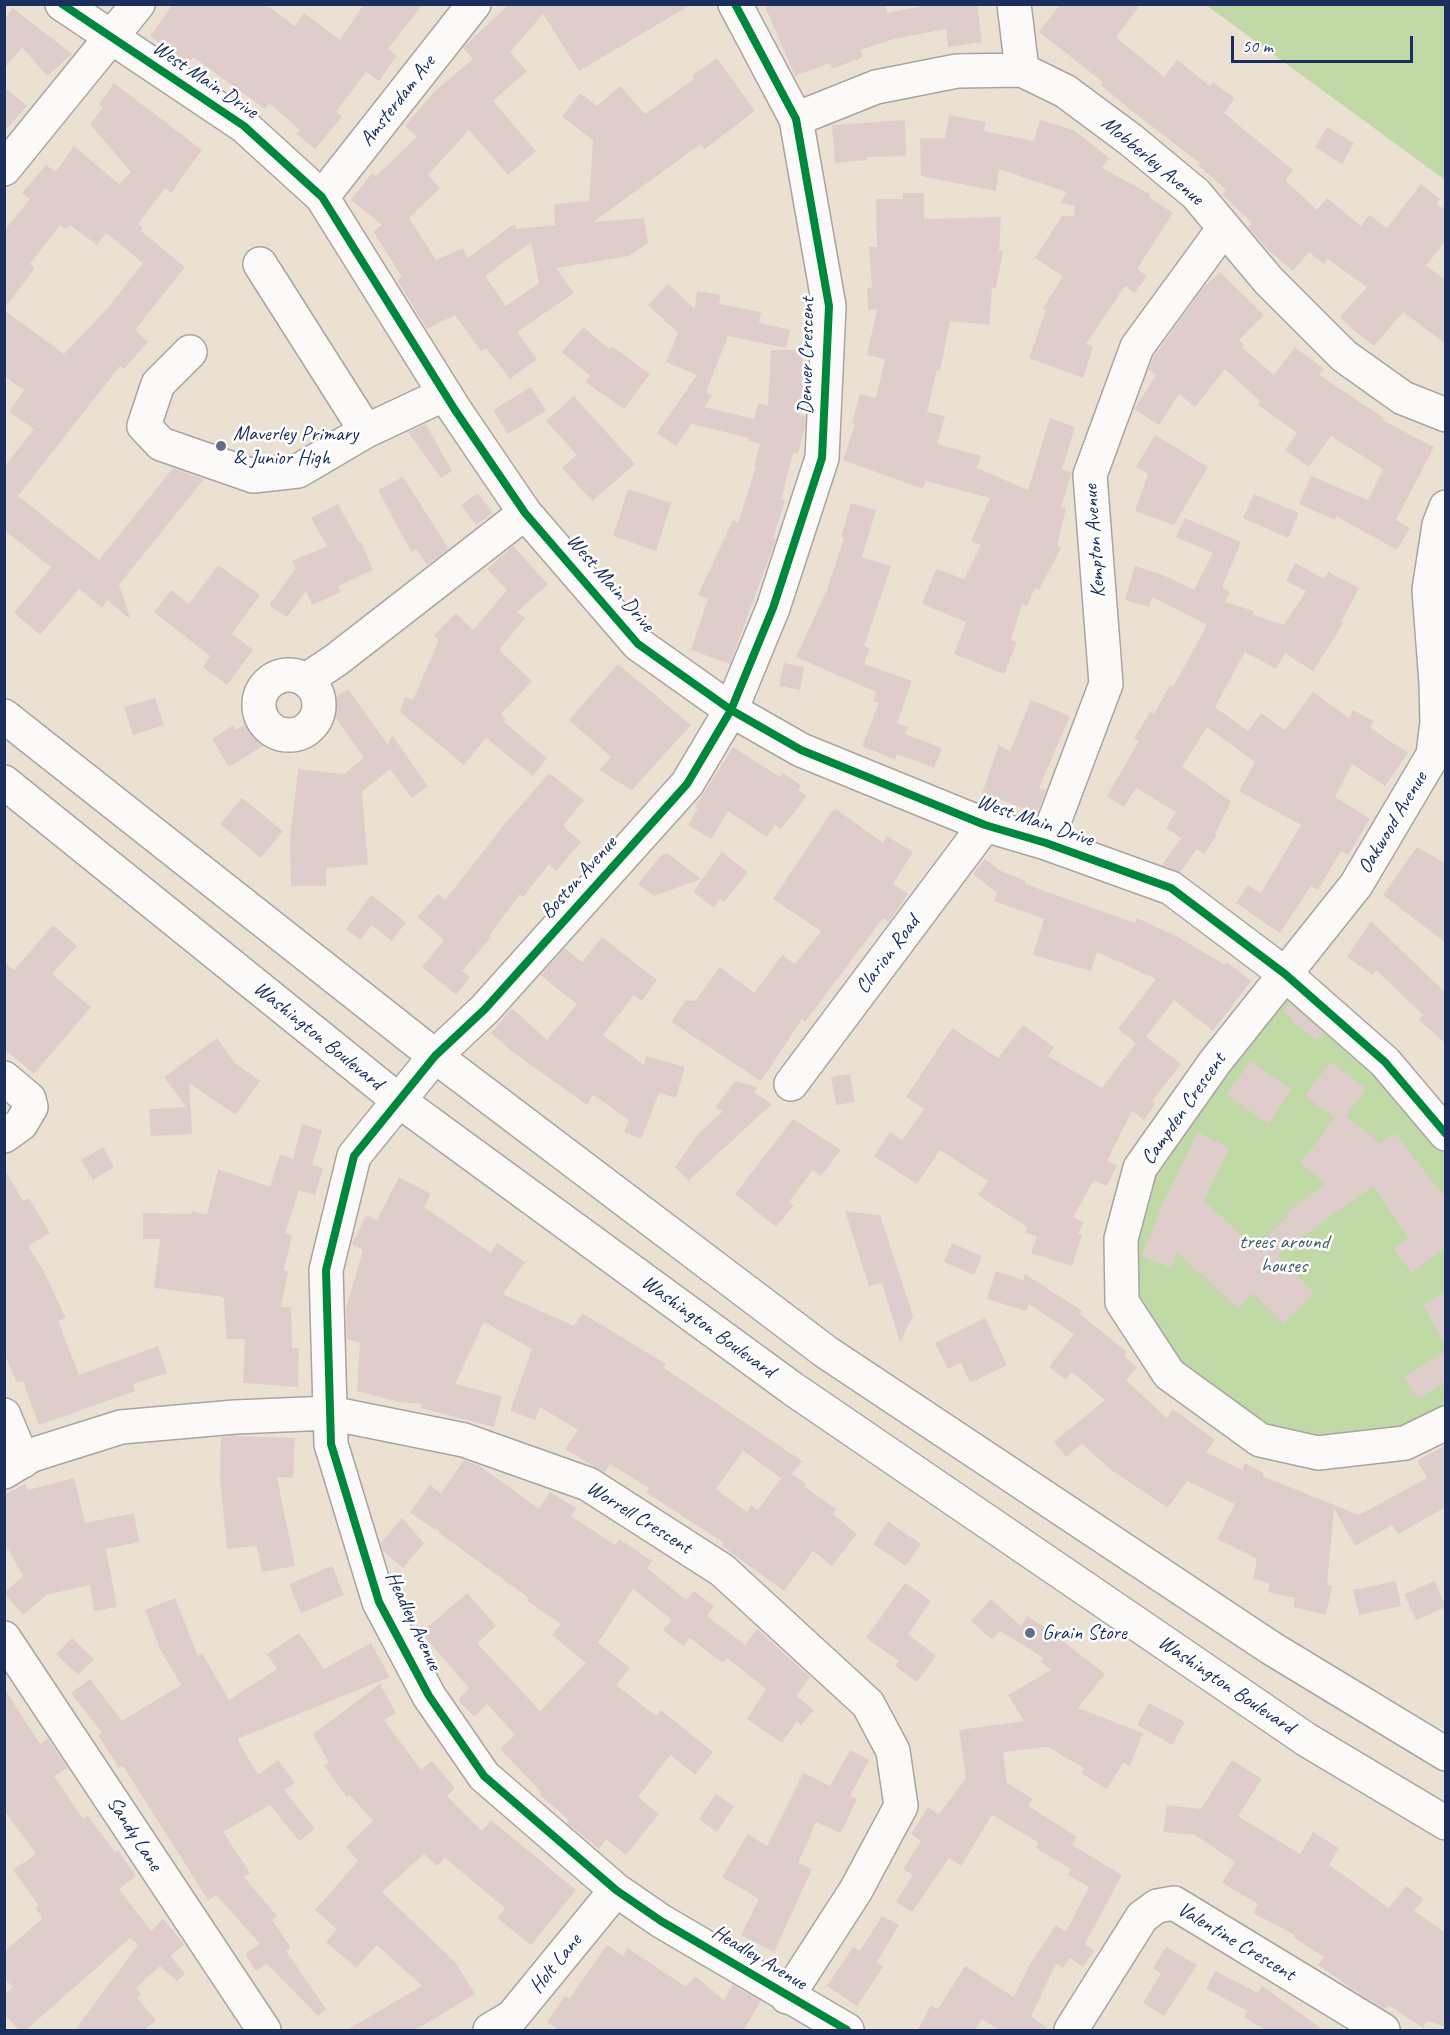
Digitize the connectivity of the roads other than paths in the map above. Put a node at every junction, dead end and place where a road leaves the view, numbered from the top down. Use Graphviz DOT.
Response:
graph roads {
  1 [pos="62,4"];
  2 [pos="138,4"];
  3 [pos="474,4"];
  4 [pos="735,4"];
  5 [pos="1014,4"];
  6 [pos="111,39"];
  7 [pos="1022,70"];
  8 [pos="796,119"];
  9 [pos="4,169"];
  10 [pos="322,197"];
  11 [pos="1224,228"];
  12 [pos="260,264"];
  13 [pos="190,352"];
  14 [pos="445,394"];
  15 [pos="1446,415"];
  16 [pos="366,431"];
  17 [pos="1446,507"];
  18 [pos="525,513"];
  19 [pos="306,680"];
  20 [pos="731,710"];
  21 [pos="4,716"];
  22 [pos="4,782"];
  23 [pos="985,825"];
  24 [pos="1046,843"];
  25 [pos="1286,974"];
  26 [pos="435,1056"];
  27 [pos="4,1078"];
  28 [pos="791,1084"];
  29 [pos="398,1100"];
  30 [pos="1446,1134"];
  31 [pos="4,1136"];
  32 [pos="330,1413"];
  33 [pos="4,1415"];
  34 [pos="1446,1423"];
  35 [pos="14,1467"];
  36 [pos="4,1638"];
  37 [pos="1446,1754"];
  38 [pos="1446,1823"];
  39 [pos="616,1890"];
  40 [pos="787,1997"];
  41 [pos="264,2031"];
  42 [pos="490,2031"];
  43 [pos="847,2031"];
  44 [pos="1071,2031"];
  45 [pos="1383,2031"];
  1 -- 6 [label="main road, West Main Drive"];
  2 -- 6 [label="main road"];
  3 -- 10 [label="main road, Amsterdam Ave"];
  4 -- 8 [label="main road, Denver Crescent"];
  5 -- 7 [label="main road"];
  6 -- 9 [label="main road"];
  6 -- 10 [label="main road, West Main Drive"];
  7 -- 8 [label="main road, Mobberley Avenue"];
  7 -- 11 [label="main road, Mobberley Avenue"];
  8 -- 20 [label="main road, Denver Crescent"];
  10 -- 14 [label="main road, West Main Drive"];
  11 -- 15 [label="main road, Mobberley Avenue"];
  11 -- 24 [label="main road, Kempton Avenue"];
  12 -- 16 [label="main road"];
  13 -- 16 [label="main road"];
  14 -- 16 [label="main road"];
  14 -- 18 [label="main road, West Main Drive"];
  17 -- 25 [label="main road, Oakwood Avenue"];
  18 -- 19 [label="main road"];
  18 -- 20 [label="main road, West Main Drive"];
  20 -- 23 [label="main road, West Main Drive"];
  20 -- 26 [label="main road, Boston Avenue"];
  21 -- 26 [label="main road"];
  22 -- 29 [label="main road, Washington Boulevard"];
  23 -- 24 [label="main road, West Main Drive"];
  23 -- 28 [label="main road, Clarion Road"];
  24 -- 25 [label="main road, West Main Drive"];
  25 -- 30 [label="main road, West Main Drive"];
  25 -- 34 [label="main road, Campden Crescent"];
  26 -- 29 [label="main road, Headley Avenue"];
  26 -- 37 [label="main road"];
  27 -- 31 [label="main road"];
  29 -- 32 [label="main road, Headley Avenue"];
  29 -- 38 [label="main road, Washington Boulevard"];
  32 -- 35 [label="main road, Worrell Crescent"];
  32 -- 39 [label="main road, Headley Avenue"];
  32 -- 40 [label="main road, Worrell Crescent"];
  33 -- 35 [label="main road"];
  36 -- 41 [label="main road, Sandy Lane"];
  39 -- 40 [label="main road, Headley Avenue"];
  39 -- 42 [label="main road, Holt Lane"];
  40 -- 43 [label="main road, Headley Avenue"];
  44 -- 45 [label="main road, Valentine Crescent"];
}
